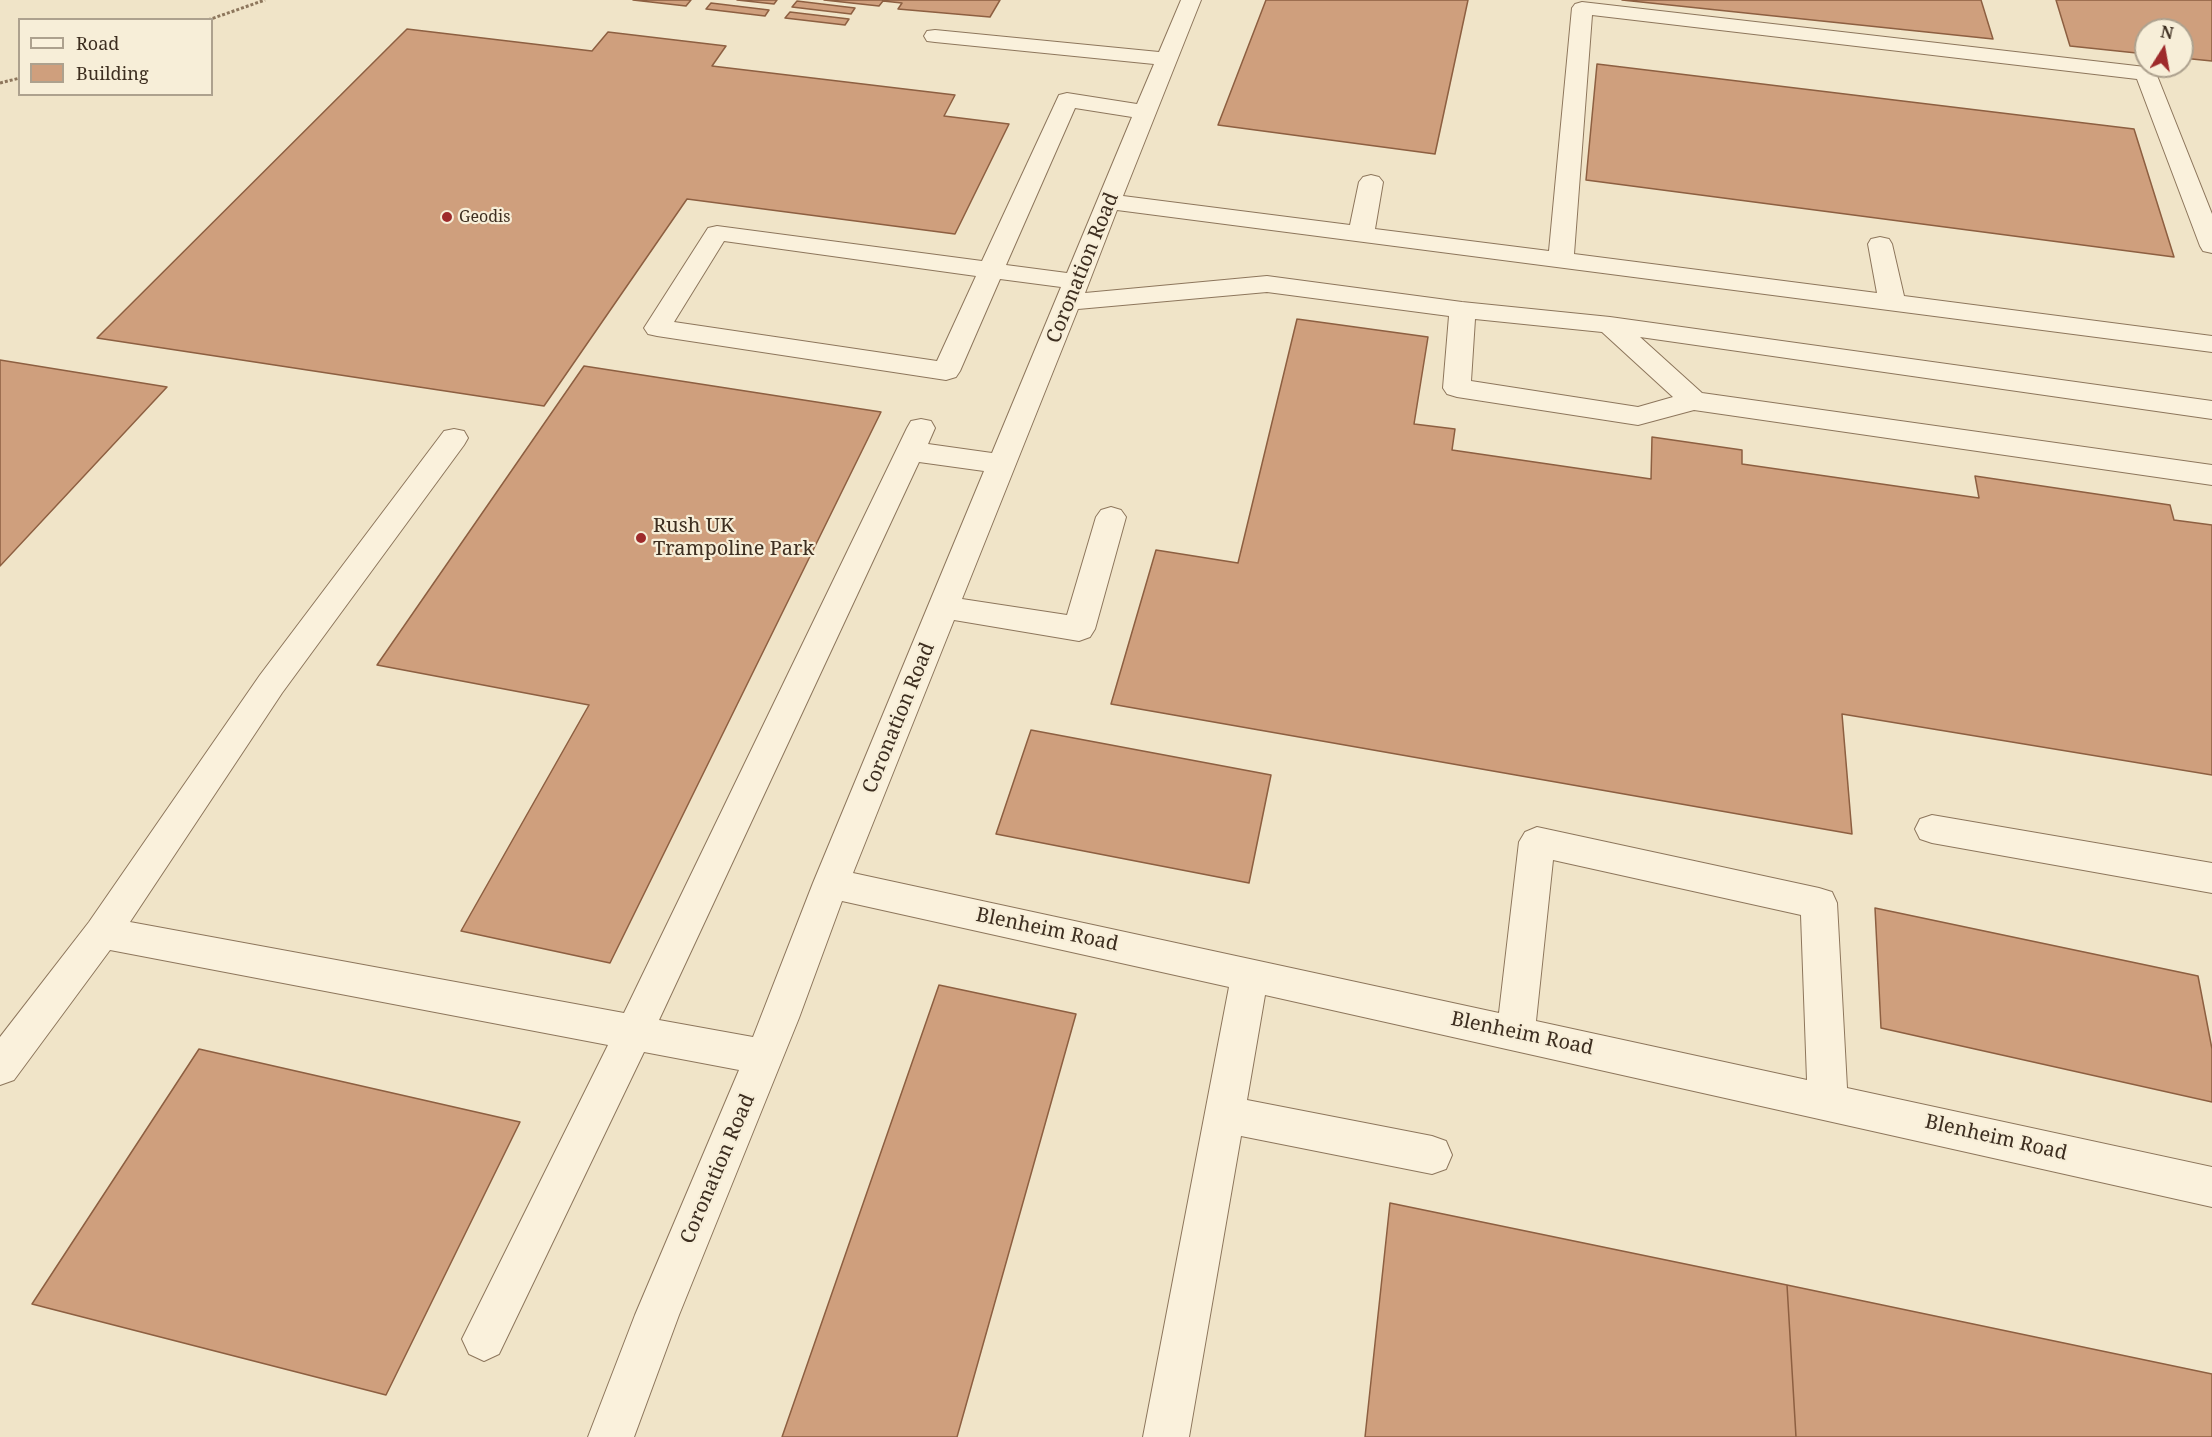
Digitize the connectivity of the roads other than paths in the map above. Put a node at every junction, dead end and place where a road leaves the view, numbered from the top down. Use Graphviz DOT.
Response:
graph roads {
  1 [pos="1191,0"];
  2 [pos="936,36"];
  3 [pos="1167,59"];
  4 [pos="1146,112"];
  5 [pos="1371,182"];
  6 [pos="1110,202"];
  7 [pos="1361,235"];
  8 [pos="1880,244"];
  9 [pos="2212,246"];
  10 [pos="1561,260"];
  11 [pos="991,270"];
  12 [pos="1073,292"];
  13 [pos="1892,303"];
  14 [pos="1462,309"];
  15 [pos="1610,325"];
  16 [pos="2212,344"];
  17 [pos="1694,401"];
  18 [pos="2212,410"];
  19 [pos="454,438"];
  20 [pos="1001,464"];
  21 [pos="2212,475"];
  22 [pos="1111,517"];
  23 [pos="944,607"];
  24 [pos="1932,829"];
  25 [pos="2212,878"];
  26 [pos="831,883"];
  27 [pos="102,933"];
  28 [pos="1250,975"];
  29 [pos="634,1032"];
  30 [pos="1516,1033"];
  31 [pos="764,1057"];
  32 [pos="0,1067"];
  33 [pos="1828,1101"];
  34 [pos="1225,1114"];
  35 [pos="1432,1155"];
  36 [pos="2212,1187"];
  37 [pos="484,1339"];
  38 [pos="611,1437"];
  39 [pos="1166,1437"];
  1 -- 3 [label="street, Coronation Road"];
  2 -- 3 [label="street"];
  3 -- 4 [label="street, Coronation Road"];
  4 -- 6 [label="street, Coronation Road"];
  4 -- 11 [label="street"];
  5 -- 7 [label="street"];
  6 -- 7 [label="street"];
  6 -- 12 [label="street, Coronation Road"];
  7 -- 10 [label="street"];
  8 -- 13 [label="street"];
  9 -- 10 [label="street"];
  10 -- 13 [label="street"];
  11 -- 11 [label="street"];
  11 -- 12 [label="street"];
  12 -- 14 [label="street"];
  12 -- 20 [label="street, Coronation Road"];
  13 -- 16 [label="street"];
  14 -- 15 [label="street"];
  14 -- 17 [label="street"];
  15 -- 17 [label="street"];
  15 -- 18 [label="street"];
  17 -- 21 [label="street"];
  19 -- 27 [label="street"];
  20 -- 23 [label="street, Coronation Road"];
  20 -- 29 [label="street"];
  22 -- 23 [label="street"];
  23 -- 26 [label="street, Coronation Road"];
  24 -- 25 [label="street"];
  26 -- 28 [label="street, Blenheim Road"];
  26 -- 31 [label="street, Coronation Road"];
  27 -- 29 [label="street"];
  27 -- 32 [label="street"];
  28 -- 30 [label="street, Blenheim Road"];
  28 -- 34 [label="street"];
  29 -- 31 [label="street"];
  29 -- 37 [label="street"];
  30 -- 33 [label="street, Blenheim Road"];
  30 -- 33 [label="street"];
  31 -- 38 [label="street, Coronation Road"];
  33 -- 36 [label="street, Blenheim Road"];
  34 -- 35 [label="street"];
  34 -- 39 [label="street"];
}
